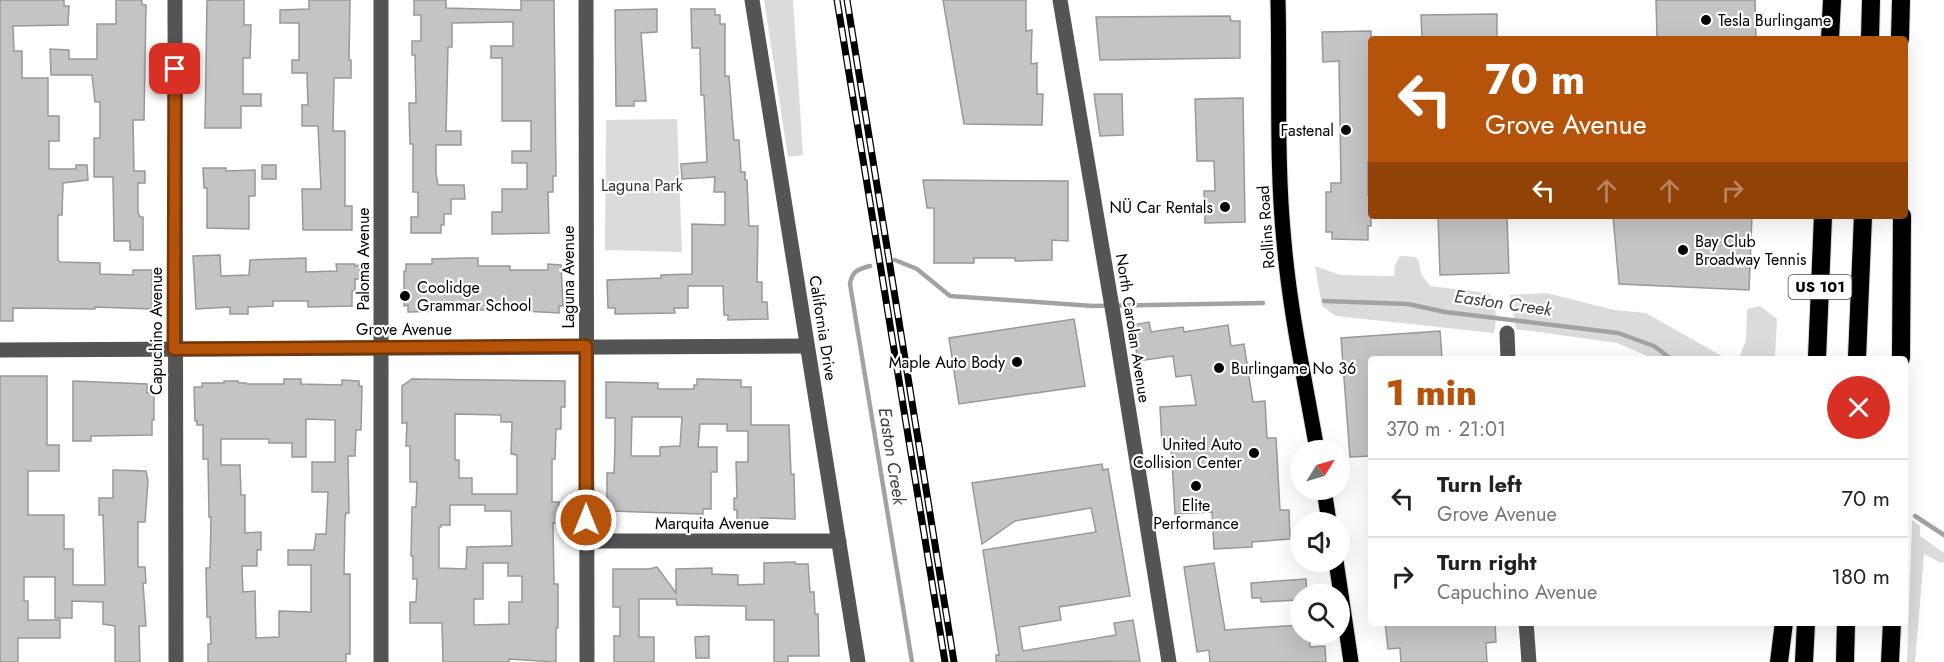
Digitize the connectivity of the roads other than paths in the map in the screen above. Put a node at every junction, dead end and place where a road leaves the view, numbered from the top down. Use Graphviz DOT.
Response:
graph roads {
  1 [pos="175,0"];
  2 [pos="381,0"];
  3 [pos="586,0"];
  4 [pos="752,0"];
  5 [pos="1060,0"];
  6 [pos="1278,0"];
  7 [pos="1832,0"];
  8 [pos="1871,0"];
  9 [pos="1901,0"];
  10 [pos="1830,36"];
  11 [pos="1870,36"];
  12 [pos="1900,36"];
  13 [pos="1823,219"];
  14 [pos="1863,219"];
  15 [pos="1902,219"];
  16 [pos="1507,333"];
  17 [pos="586,346"];
  18 [pos="807,346"];
  19 [pos="381,348"];
  20 [pos="174,349"];
  21 [pos="0,350"];
  22 [pos="1508,356"];
  23 [pos="1817,356"];
  24 [pos="1857,356"];
  25 [pos="1900,356"];
  26 [pos="1315,440"];
  27 [pos="586,541"];
  28 [pos="839,541"];
  29 [pos="1338,572"];
  30 [pos="1526,626"];
  31 [pos="1784,626"];
  32 [pos="1806,626"];
  33 [pos="1846,626"];
  34 [pos="1892,626"];
  35 [pos="176,662"];
  36 [pos="381,662"];
  37 [pos="587,662"];
  38 [pos="858,662"];
  39 [pos="1169,662"];
  40 [pos="1351,662"];
  41 [pos="1529,662"];
  42 [pos="1779,662"];
  43 [pos="1804,662"];
  44 [pos="1845,662"];
  45 [pos="1890,662"];
  1 -- 20 [label="street, Capuchino Avenue"];
  2 -- 19 [label="street, Paloma Avenue"];
  3 -- 17 [label="street, Laguna Avenue"];
  4 -- 18 [label="street, California Drive"];
  5 -- 39 [label="street, North Carolan Avenue"];
  6 -- 26 [label="main road, Rollins Road"];
  7 -- 10 [label="highway"];
  8 -- 11 [label="highway"];
  9 -- 12 [label="highway"];
  13 -- 23 [label="highway, US 101"];
  14 -- 24 [label="highway, US 101"];
  15 -- 25 [label="highway"];
  16 -- 22 [label="street"];
  17 -- 18 [label="street, Grove Avenue"];
  17 -- 19 [label="street, Grove Avenue"];
  17 -- 27 [label="street, Laguna Avenue"];
  18 -- 28 [label="street, California Drive"];
  19 -- 20 [label="street, Grove Avenue"];
  19 -- 36 [label="street, Paloma Avenue"];
  20 -- 21 [label="street, Grove Avenue"];
  20 -- 35 [label="street, Capuchino Avenue"];
  27 -- 28 [label="street, Marquita Avenue"];
  27 -- 37 [label="street, Laguna Avenue"];
  28 -- 38 [label="street, California Drive"];
  29 -- 40 [label="main road"];
  30 -- 41 [label="street"];
  31 -- 42 [label="highway"];
  32 -- 43 [label="highway"];
  33 -- 44 [label="highway"];
  34 -- 45 [label="highway"];
}
